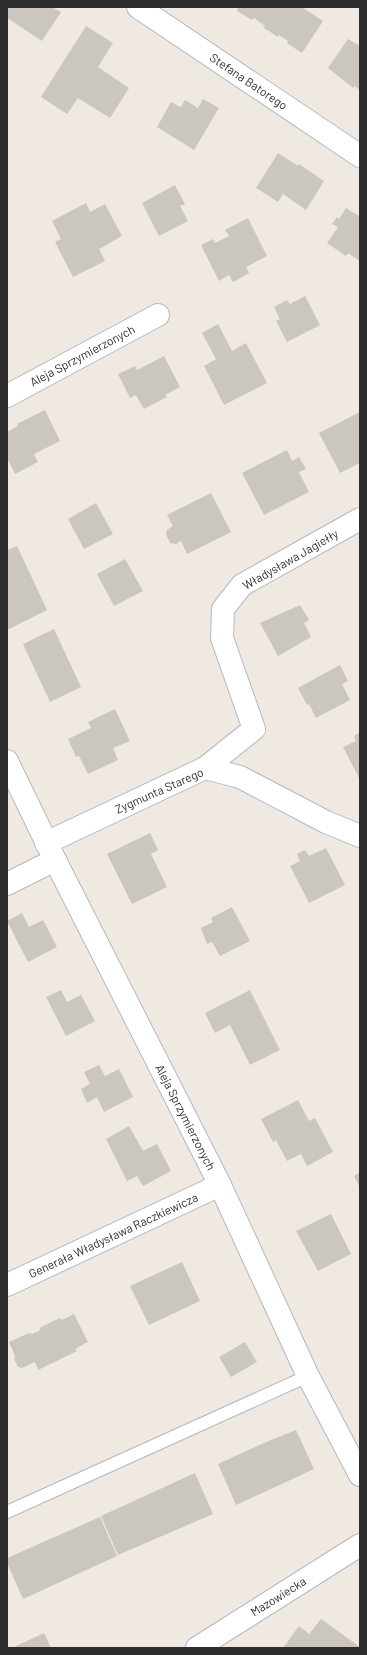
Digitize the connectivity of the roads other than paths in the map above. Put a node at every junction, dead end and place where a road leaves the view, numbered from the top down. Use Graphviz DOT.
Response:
graph roads {
  1 [pos="138,7"];
  2 [pos="360,156"];
  3 [pos="158,315"];
  4 [pos="7,396"];
  5 [pos="360,519"];
  6 [pos="7,761"];
  7 [pos="205,768"];
  8 [pos="360,836"];
  9 [pos="51,851"];
  10 [pos="7,884"];
  11 [pos="220,1184"];
  12 [pos="7,1285"];
  13 [pos="308,1376"];
  14 [pos="360,1475"];
  15 [pos="7,1512"];
  16 [pos="360,1545"];
  17 [pos="197,1648"];
  1 -- 2 [label="street, Stefana Batorego"];
  3 -- 4 [label="street, Aleja Sprzymierzonych"];
  5 -- 7 [label="street, Władysława Jagiełły"];
  6 -- 9 [label="street, Aleja Sprzymierzonych"];
  7 -- 8 [label="street, Zygmunta Starego"];
  7 -- 9 [label="street, Zygmunta Starego"];
  9 -- 10 [label="street, Zygmunta Starego"];
  9 -- 11 [label="street, Aleja Sprzymierzonych"];
  11 -- 12 [label="street, Generała Władysława Raczkiewicza"];
  11 -- 13 [label="street, Aleja Sprzymierzonych"];
  13 -- 14 [label="street, Aleja Sprzymierzonych"];
  13 -- 15 [label="lane"];
  16 -- 17 [label="street, Mazowiecka"];
}
